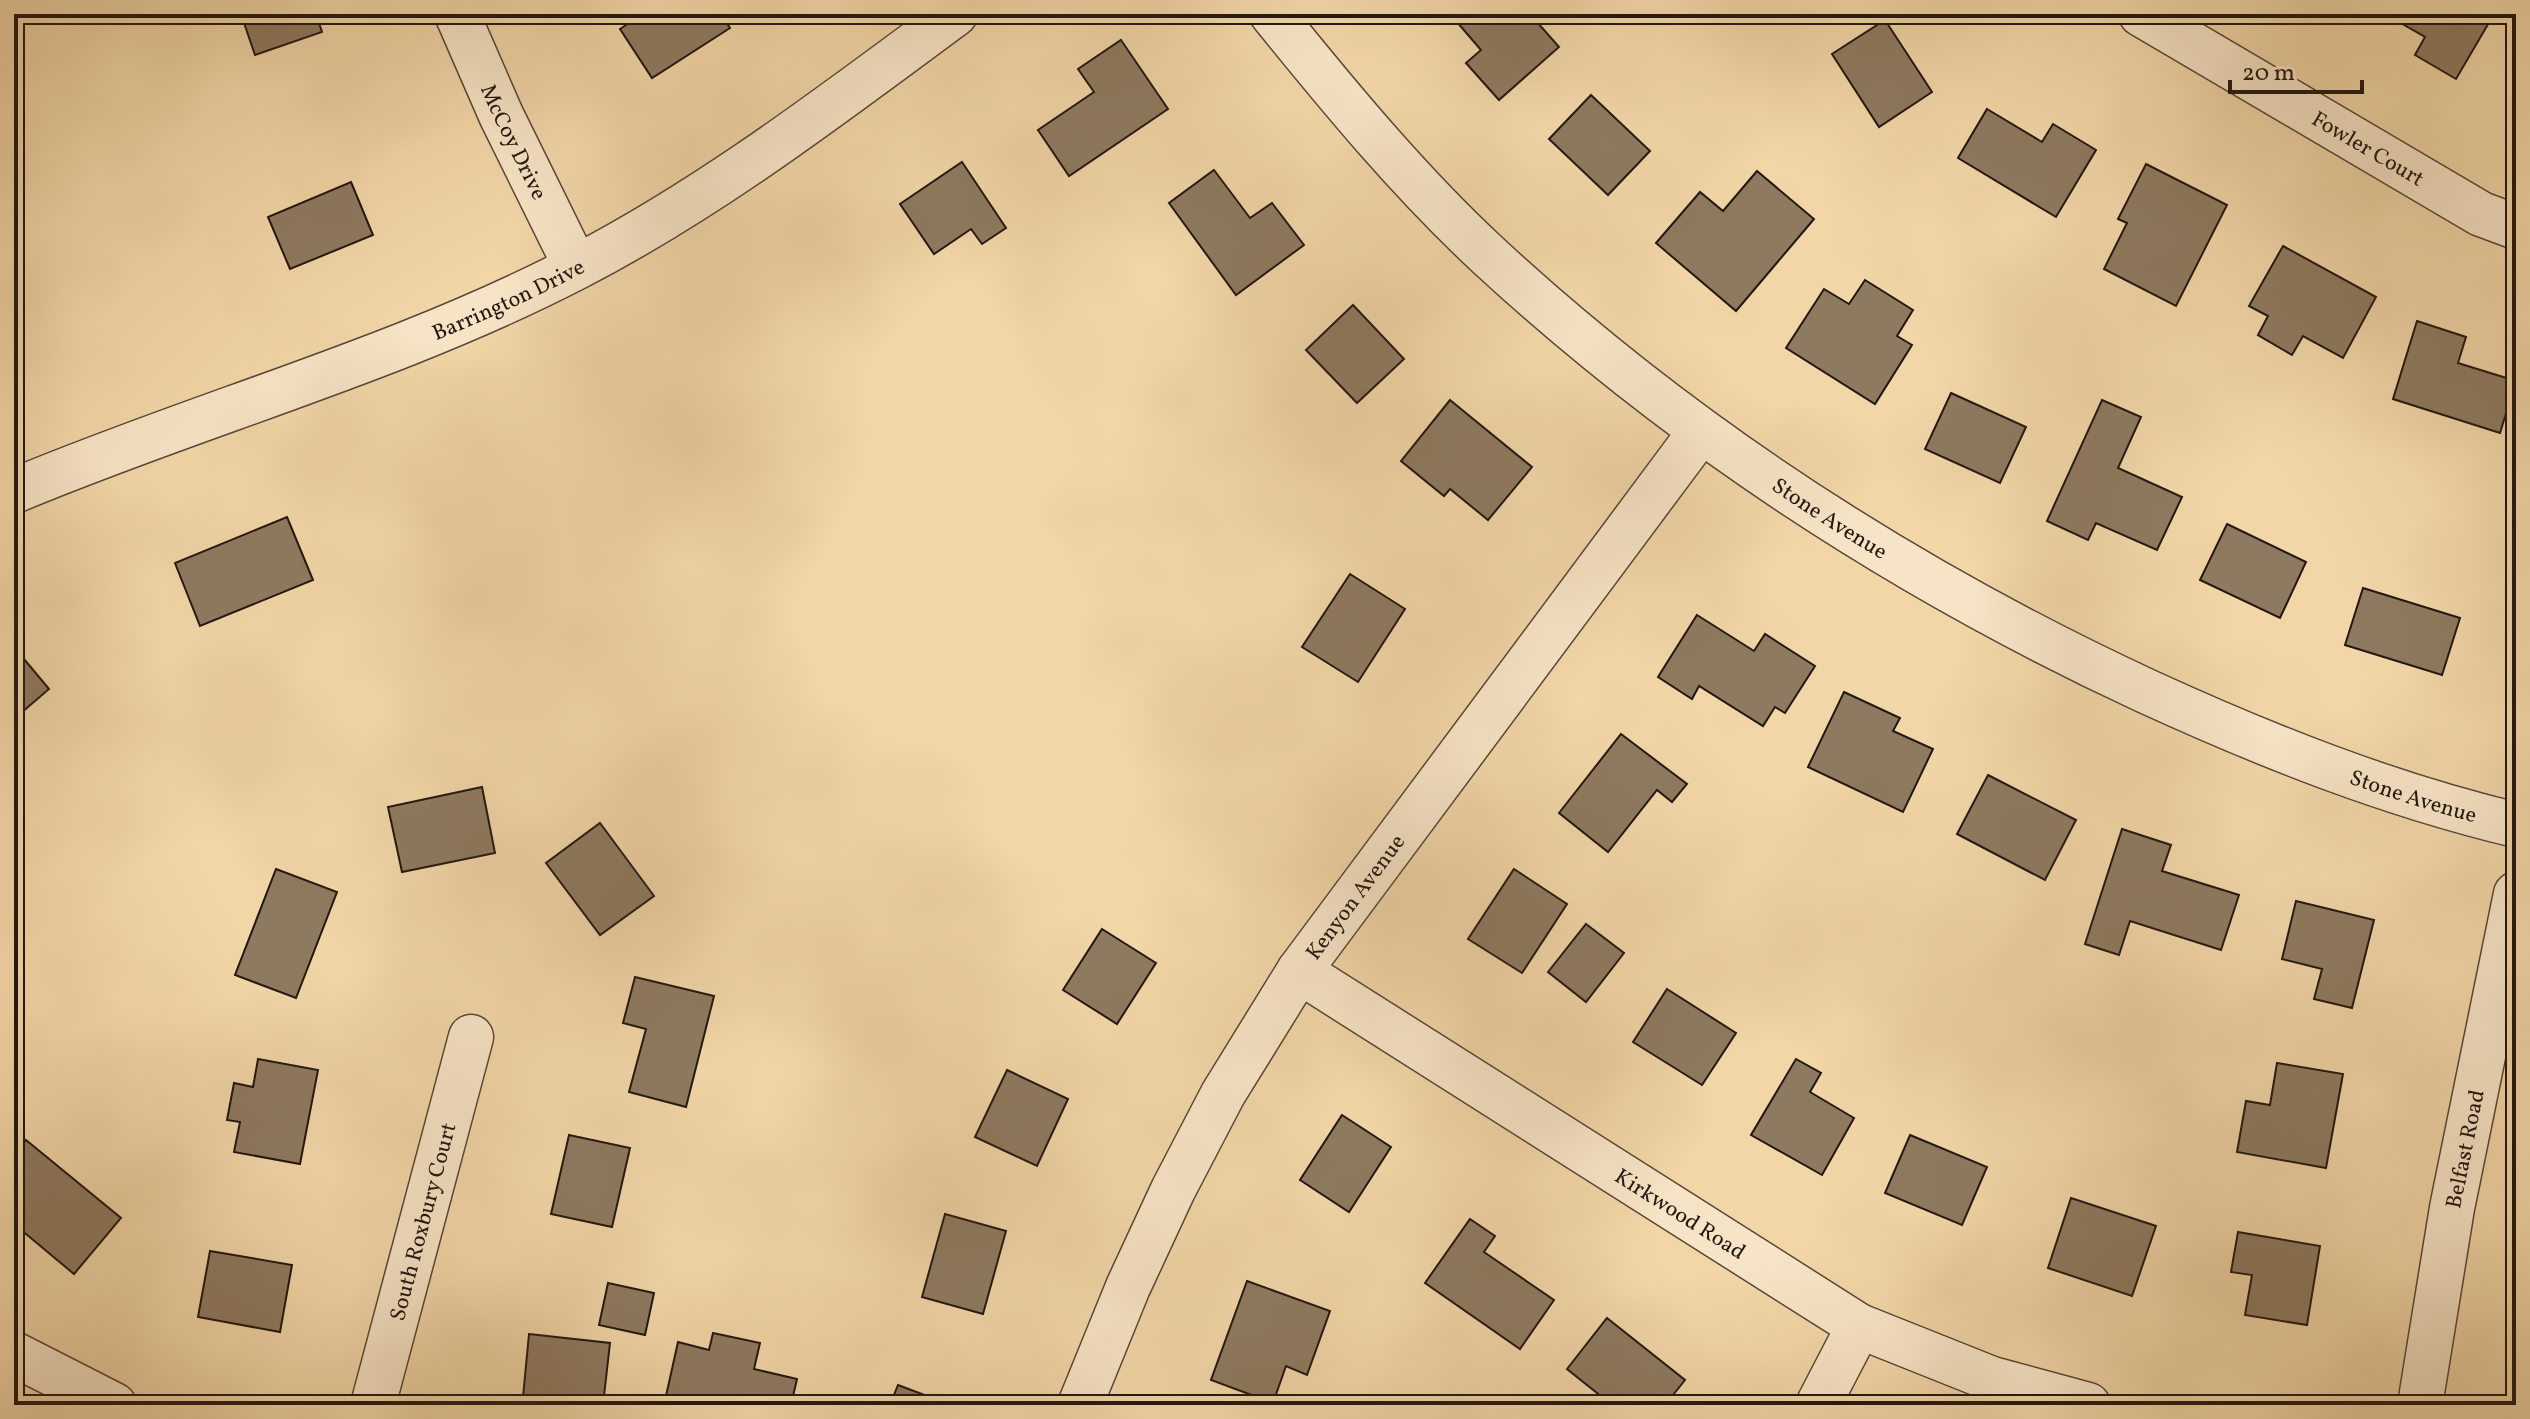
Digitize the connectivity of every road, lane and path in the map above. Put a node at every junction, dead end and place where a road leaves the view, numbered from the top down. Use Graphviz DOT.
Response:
graph roads {
  1 [pos="457,14"];
  2 [pos="955,14"];
  3 [pos="1272,14"];
  4 [pos="2141,14"];
  5 [pos="2516,227"];
  6 [pos="576,267"];
  7 [pos="1701,431"];
  8 [pos="14,491"];
  9 [pos="2516,825"];
  10 [pos="2516,894"];
  11 [pos="1299,971"];
  12 [pos="471,1037"];
  13 [pos="1859,1326"];
  14 [pos="14,1354"];
  15 [pos="114,1405"];
  16 [pos="373,1405"];
  17 [pos="1080,1405"];
  18 [pos="1818,1405"];
  19 [pos="2088,1405"];
  20 [pos="2420,1405"];
  1 -- 6 [label="street, McCoy Drive"];
  2 -- 6 [label="street, Barrington Drive"];
  3 -- 7 [label="street, Stone Avenue"];
  4 -- 5 [label="street, Fowler Court"];
  6 -- 8 [label="street, Barrington Drive"];
  7 -- 9 [label="street, Stone Avenue"];
  7 -- 11 [label="street, Kenyon Avenue"];
  10 -- 20 [label="street, Belfast Road"];
  11 -- 13 [label="street, Kirkwood Road"];
  11 -- 17 [label="street, Kenyon Avenue"];
  12 -- 16 [label="street, South Roxbury Court"];
  13 -- 18 [label="street"];
  13 -- 19 [label="street, Kirkwood Road"];
  14 -- 15 [label="street"];
}
